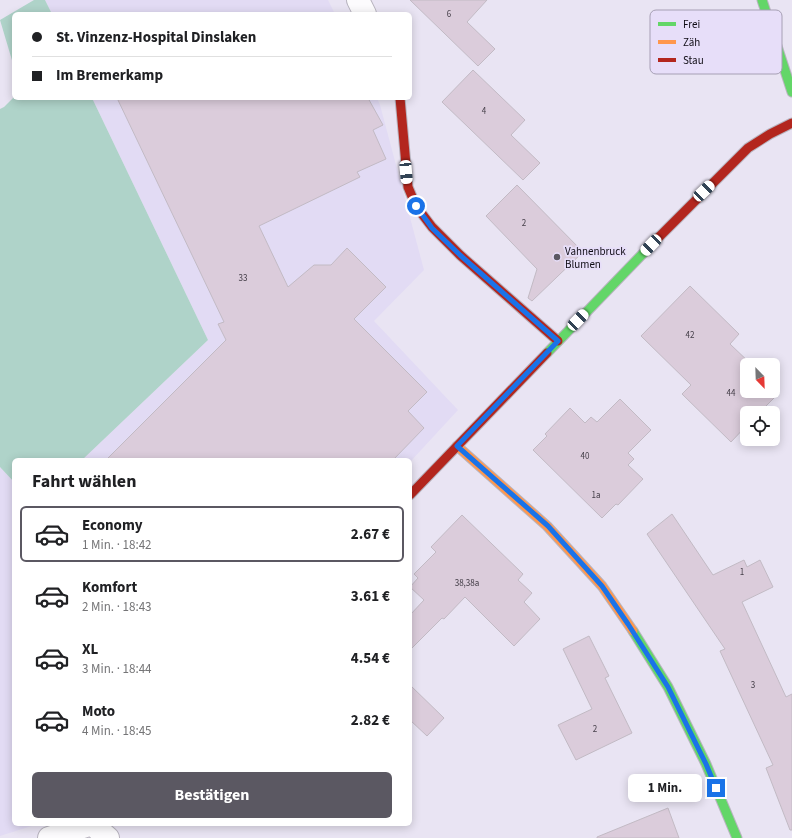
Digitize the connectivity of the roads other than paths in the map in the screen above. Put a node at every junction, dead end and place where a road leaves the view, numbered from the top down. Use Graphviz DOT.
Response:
graph roads {
  1 [pos="358,0"];
  2 [pos="762,0"];
  3 [pos="765,10"];
  4 [pos="364,12"];
  5 [pos="782,61"];
  6 [pos="792,92"];
  7 [pos="400,100"];
  8 [pos="792,123"];
  9 [pos="558,341"];
  10 [pos="457,446"];
  11 [pos="412,493"];
  12 [pos="86,826"];
  13 [pos="91,826"];
  14 [pos="94,826"];
  15 [pos="49,838"];
  16 [pos="83,838"];
  17 [pos="108,838"];
  18 [pos="737,838"];
  1 -- 4 [label="street"];
  2 -- 3 [label="street"];
  5 -- 6 [label="street"];
  7 -- 9 [label="street"];
  8 -- 9 [label="street"];
  9 -- 10 [label="street"];
  10 -- 11 [label="street"];
  10 -- 18 [label="street"];
  12 -- 15 [label="street"];
  13 -- 16 [label="street"];
  14 -- 17 [label="street"];
}
